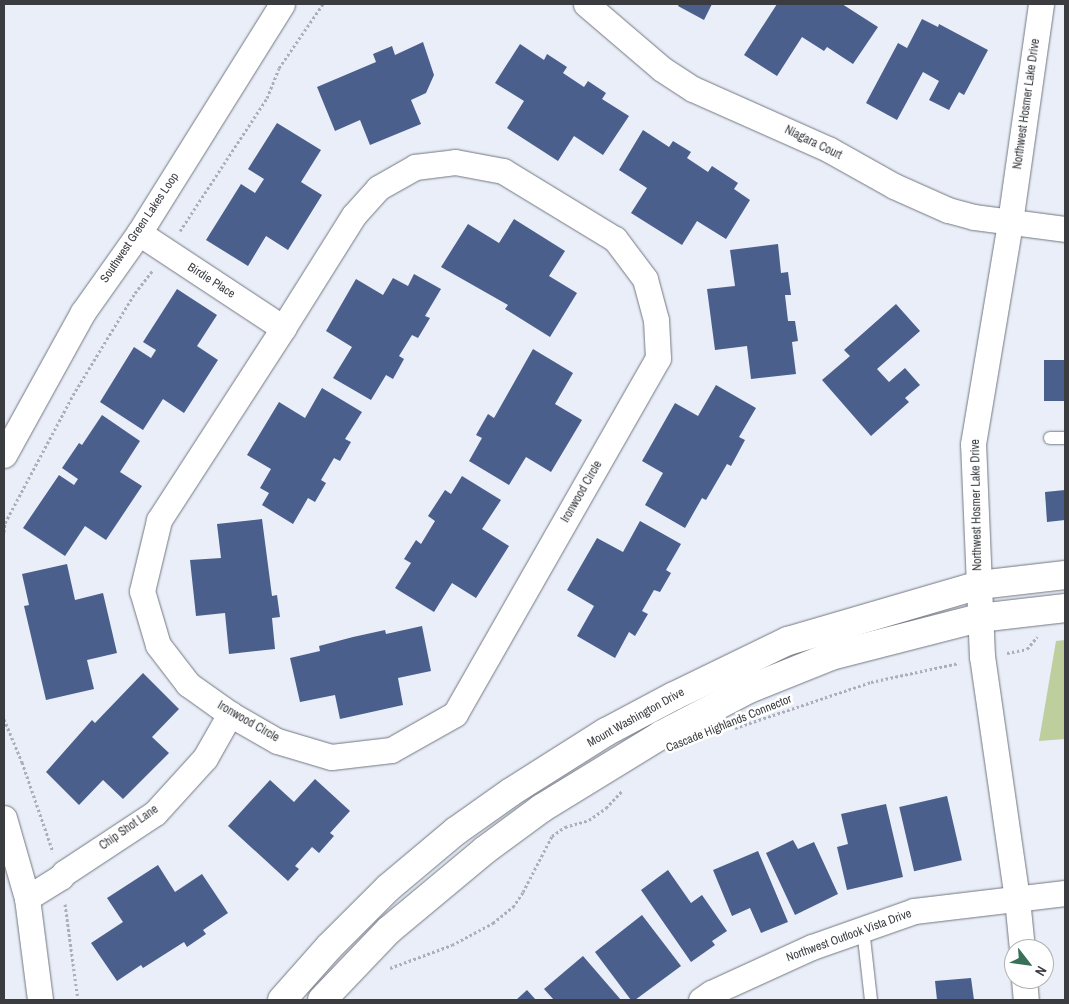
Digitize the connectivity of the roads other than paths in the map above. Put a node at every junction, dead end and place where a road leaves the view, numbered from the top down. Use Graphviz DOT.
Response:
graph roads {
  1 [pos="282,4"];
  2 [pos="586,4"];
  3 [pos="1041,4"];
  4 [pos="1010,222"];
  5 [pos="1065,228"];
  6 [pos="139,233"];
  7 [pos="284,328"];
  8 [pos="1050,438"];
  9 [pos="1065,438"];
  10 [pos="4,455"];
  11 [pos="1065,575"];
  12 [pos="978,585"];
  13 [pos="1065,608"];
  14 [pos="979,618"];
  15 [pos="230,714"];
  16 [pos="4,818"];
  17 [pos="1065,893"];
  18 [pos="27,898"];
  19 [pos="1017,899"];
  20 [pos="864,929"];
  21 [pos="1021,939"];
  22 [pos="40,1000"];
  23 [pos="282,1000"];
  24 [pos="322,1000"];
  25 [pos="700,1000"];
  26 [pos="871,1000"];
  1 -- 6 [label="street, Southwest Green Lakes Loop"];
  2 -- 4 [label="street, Niagara Court"];
  3 -- 4 [label="street, Northwest Hosmer Lake Drive"];
  4 -- 5 [label="street, Niagara Court"];
  4 -- 12 [label="street, Northwest Hosmer Lake Drive"];
  6 -- 7 [label="street, Birdie Place"];
  6 -- 10 [label="street, Southwest Green Lakes Loop"];
  7 -- 15 [label="street, Ironwood Circle"];
  7 -- 15 [label="street, Ironwood Circle"];
  8 -- 9 [label="lane"];
  11 -- 12 [label="main road, Mount Washington Drive"];
  12 -- 14 [label="street, Northwest Hosmer Lake Drive"];
  12 -- 23 [label="main road, Mount Washington Drive"];
  13 -- 14 [label="main road"];
  14 -- 19 [label="street, Northwest Hosmer Lake Drive"];
  14 -- 24 [label="main road"];
  15 -- 18 [label="street, Chip Shot Lane"];
  16 -- 18 [label="street"];
  17 -- 19 [label="street, Northwest Outlook Vista Drive"];
  18 -- 22 [label="street"];
  19 -- 20 [label="street, Northwest Outlook Vista Drive"];
  19 -- 21 [label="street, Northwest Hosmer Lake Drive"];
  20 -- 25 [label="street, Northwest Outlook Vista Drive"];
  20 -- 26 [label="lane"];
}
